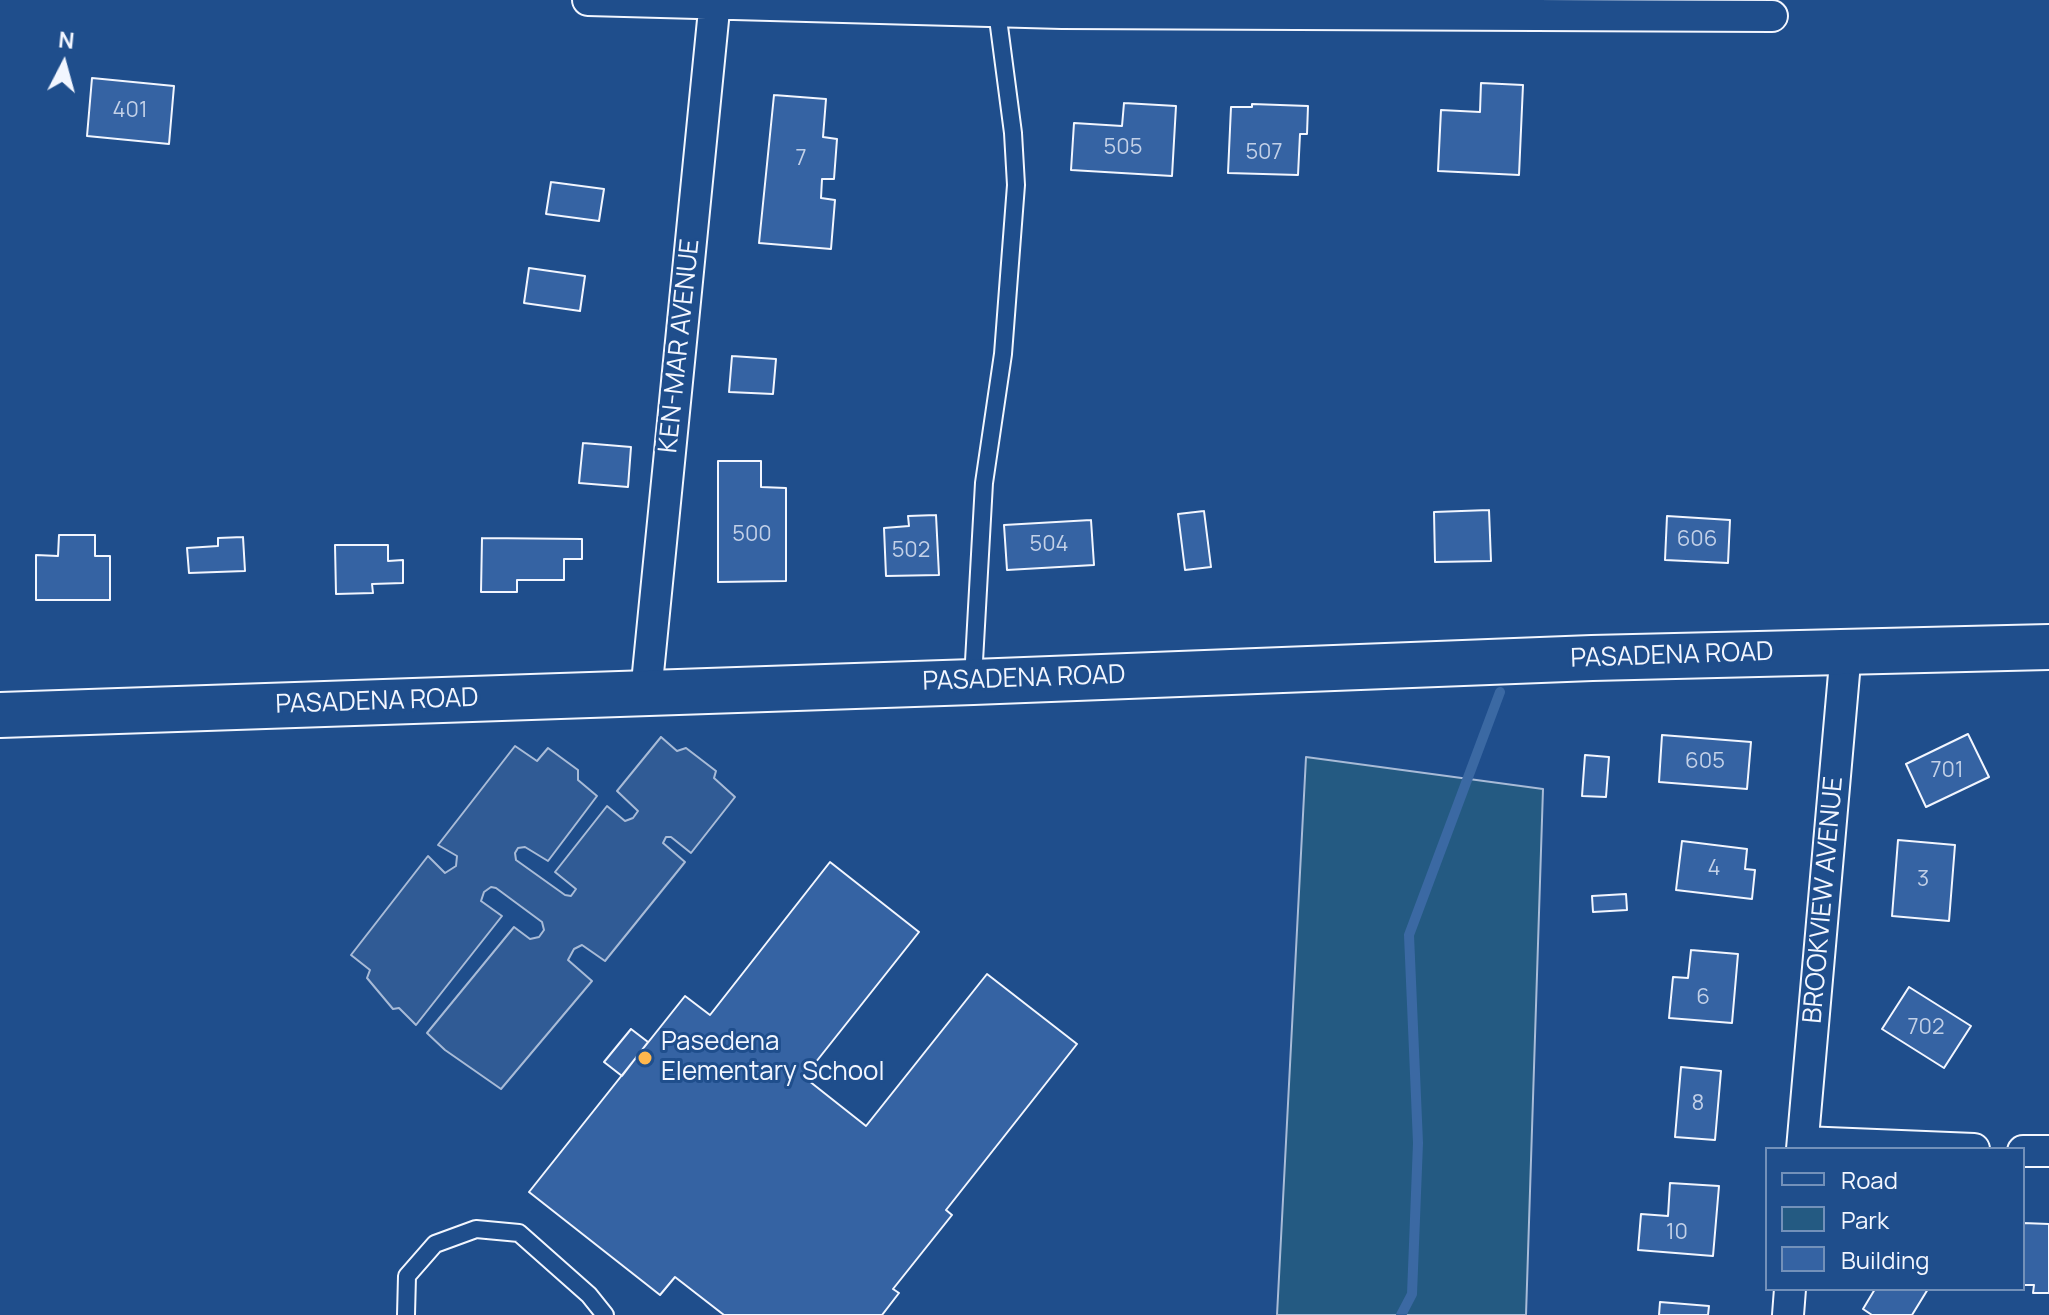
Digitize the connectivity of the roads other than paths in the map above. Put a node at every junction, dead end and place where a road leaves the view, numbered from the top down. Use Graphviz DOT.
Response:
graph roads {
  1 [pos="588,0"];
  2 [pos="714,2"];
  3 [pos="997,11"];
  4 [pos="1772,16"];
  5 [pos="2049,647"];
  6 [pos="1846,651"];
  7 [pos="973,682"];
  8 [pos="646,693"];
  9 [pos="0,715"];
  10 [pos="1802,1146"];
  11 [pos="1859,1147"];
  12 [pos="2025,1151"];
  13 [pos="2049,1151"];
  14 [pos="1790,1291"];
  15 [pos="406,1315"];
  16 [pos="605,1315"];
  17 [pos="1788,1315"];
  1 -- 2 [label="street"];
  2 -- 3 [label="street"];
  2 -- 8 [label="street, KEN-MAR AVENUE"];
  3 -- 4 [label="street"];
  3 -- 7 [label="lane"];
  5 -- 6 [label="main road, PASADENA ROAD"];
  6 -- 7 [label="main road, PASADENA ROAD"];
  6 -- 10 [label="street, BROOKVIEW AVENUE"];
  7 -- 8 [label="main road, PASADENA ROAD"];
  8 -- 9 [label="main road, PASADENA ROAD"];
  10 -- 11 [label="street"];
  12 -- 13 [label="street"];
  14 -- 17 [label="street"];
  15 -- 16 [label="lane"];
}
